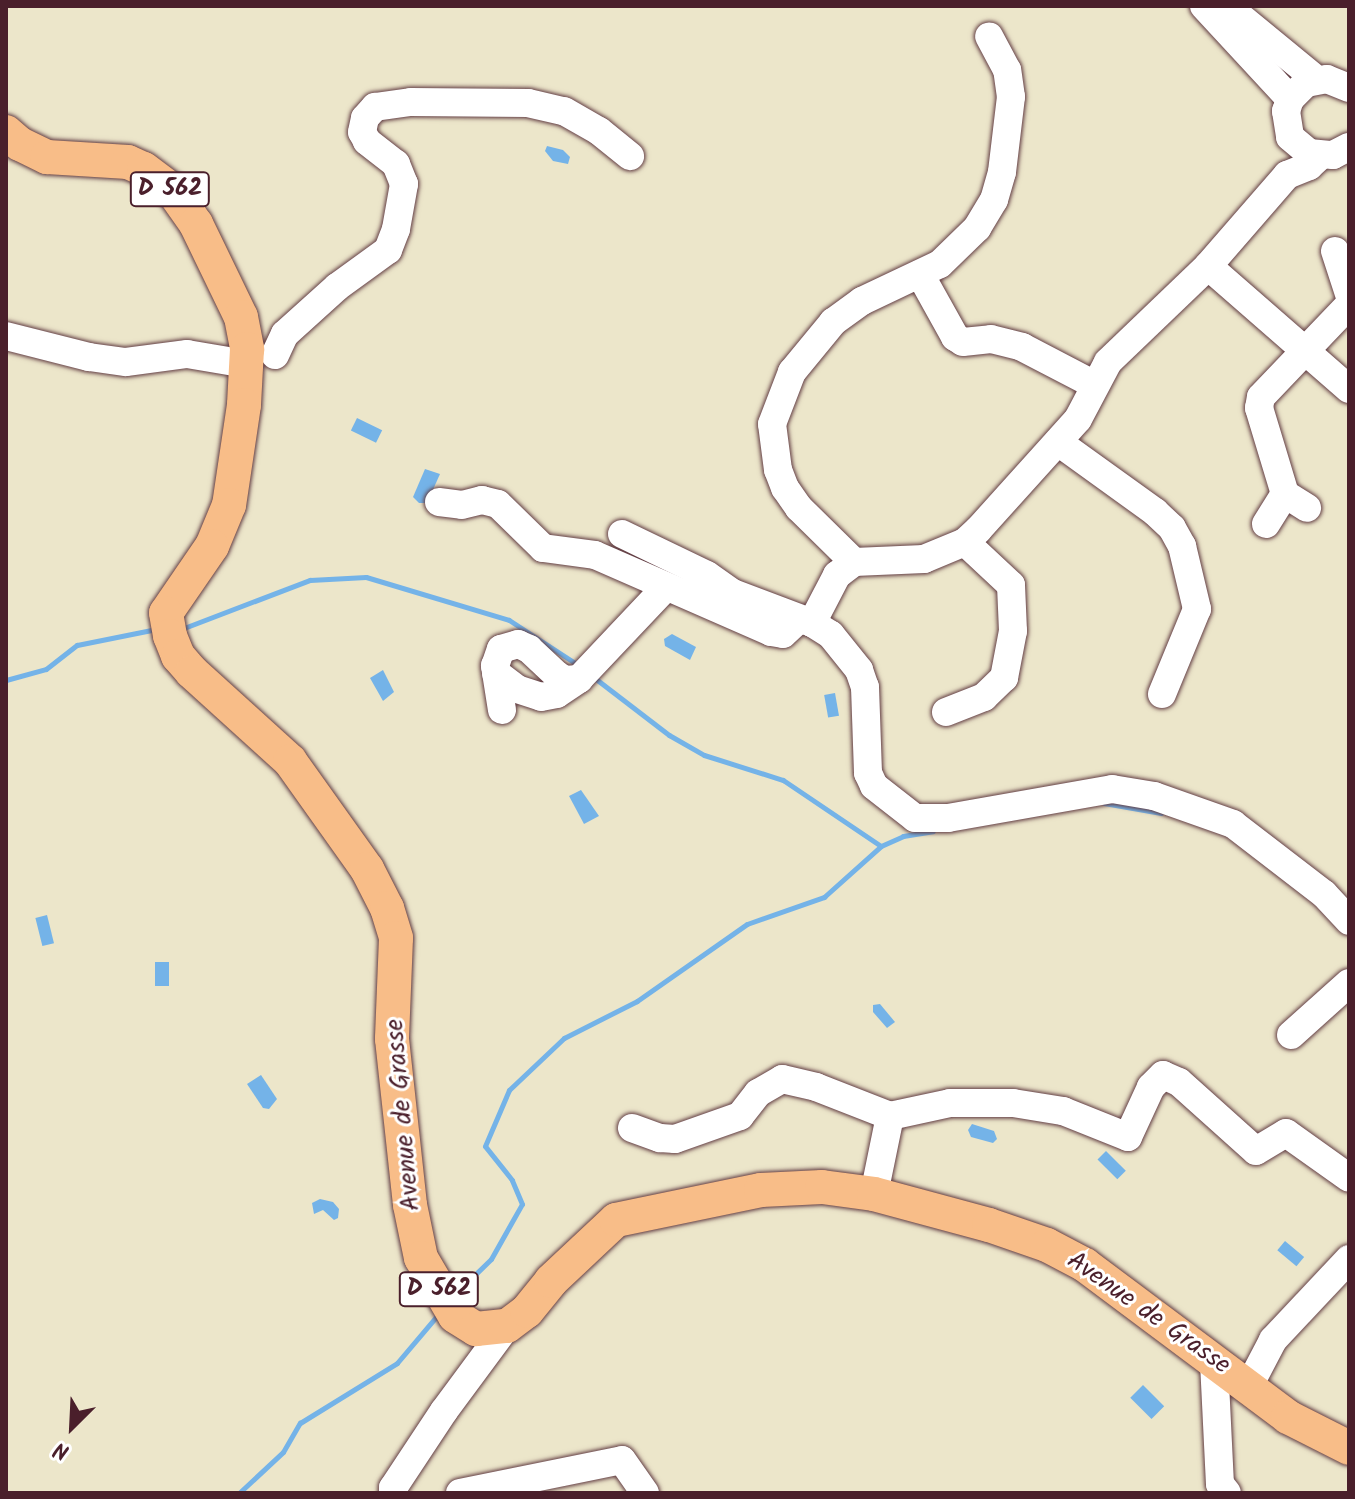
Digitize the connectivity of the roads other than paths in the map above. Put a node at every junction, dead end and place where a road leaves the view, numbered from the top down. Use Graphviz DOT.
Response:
graph roads {
  1 [pos="1204,6"];
  2 [pos="1227,6"];
  3 [pos="989,36"];
  4 [pos="1316,79"];
  5 [pos="1349,88"];
  6 [pos="1290,99"];
  7 [pos="6,132"];
  8 [pos="1293,140"];
  9 [pos="1349,147"];
  10 [pos="630,156"];
  11 [pos="1320,156"];
  12 [pos="1287,175"];
  13 [pos="1335,251"];
  14 [pos="1208,266"];
  15 [pos="920,274"];
  16 [pos="1349,294"];
  17 [pos="1349,305"];
  18 [pos="6,336"];
  19 [pos="1306,350"];
  20 [pos="260,359"];
  21 [pos="1095,385"];
  22 [pos="1349,389"];
  23 [pos="1058,442"];
  24 [pos="439,502"];
  25 [pos="1266,524"];
  26 [pos="622,534"];
  27 [pos="965,542"];
  28 [pos="854,562"];
  29 [pos="665,588"];
  30 [pos="806,621"];
  31 [pos="496,673"];
  32 [pos="579,679"];
  33 [pos="1162,694"];
  34 [pos="502,710"];
  35 [pos="946,712"];
  36 [pos="1349,921"];
  37 [pos="1349,983"];
  38 [pos="1291,1035"];
  39 [pos="890,1116"];
  40 [pos="632,1128"];
  41 [pos="1349,1178"];
  42 [pos="874,1194"];
  43 [pos="1349,1259"];
  44 [pos="507,1326"];
  45 [pos="1214,1362"];
  46 [pos="1249,1386"];
  47 [pos="1349,1448"];
  48 [pos="393,1493"];
  49 [pos="461,1493"];
  50 [pos="645,1493"];
  51 [pos="1227,1493"];
  1 -- 6 [label="street"];
  2 -- 4 [label="street"];
  3 -- 15 [label="street"];
  4 -- 5 [label="street"];
  4 -- 6 [label="street"];
  6 -- 8 [label="street"];
  7 -- 20 [label="main road, Avenue de Grasse / D 562"];
  8 -- 11 [label="street"];
  8 -- 12 [label="street"];
  9 -- 11 [label="street"];
  10 -- 20 [label="street"];
  11 -- 12 [label="street"];
  12 -- 14 [label="street"];
  13 -- 16 [label="street"];
  14 -- 19 [label="street"];
  14 -- 21 [label="street"];
  15 -- 21 [label="street"];
  15 -- 28 [label="street"];
  17 -- 19 [label="street"];
  18 -- 20 [label="street"];
  19 -- 22 [label="street"];
  19 -- 25 [label="street"];
  20 -- 44 [label="main road, Avenue de Grasse / D 562"];
  21 -- 23 [label="street"];
  23 -- 27 [label="street"];
  23 -- 33 [label="street"];
  24 -- 29 [label="street"];
  26 -- 30 [label="street"];
  27 -- 28 [label="street"];
  27 -- 35 [label="street"];
  28 -- 30 [label="street"];
  29 -- 30 [label="street"];
  29 -- 32 [label="street"];
  30 -- 36 [label="street"];
  31 -- 32 [label="street"];
  31 -- 32 [label="street"];
  31 -- 34 [label="street"];
  37 -- 38 [label="street"];
  39 -- 40 [label="street"];
  39 -- 41 [label="street"];
  39 -- 42 [label="street"];
  42 -- 44 [label="main road, Avenue de Grasse / D 562"];
  42 -- 45 [label="main road, Avenue de Grasse / D 562"];
  43 -- 46 [label="street"];
  44 -- 48 [label="street"];
  45 -- 46 [label="main road, Avenue de Grasse / D 562"];
  45 -- 51 [label="street"];
  46 -- 47 [label="main road, Avenue de Grasse / D 562"];
  49 -- 50 [label="street"];
}
